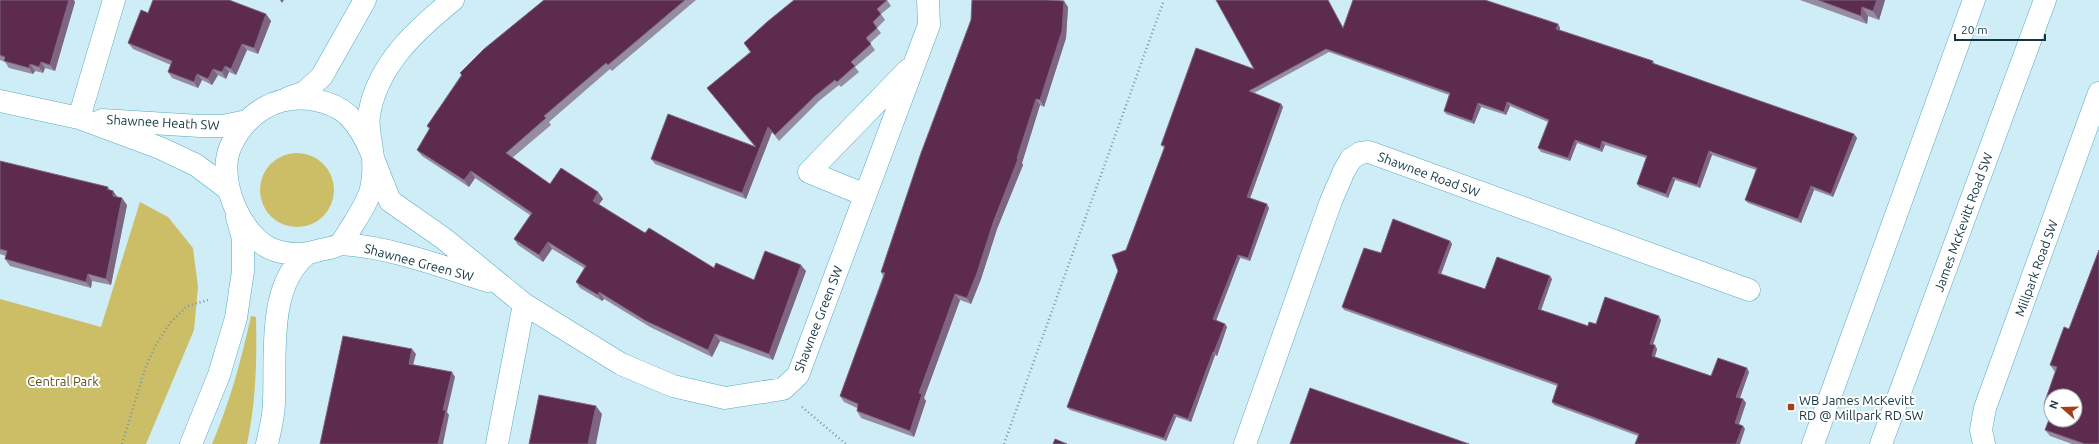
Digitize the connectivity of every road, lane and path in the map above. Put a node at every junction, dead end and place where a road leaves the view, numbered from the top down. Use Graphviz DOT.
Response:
graph roads {
  1 [pos="114,0"];
  2 [pos="365,0"];
  3 [pos="453,0"];
  4 [pos="928,0"];
  5 [pos="1164,0"];
  6 [pos="1974,0"];
  7 [pos="2045,0"];
  8 [pos="914,65"];
  9 [pos="2099,93"];
  10 [pos="0,101"];
  11 [pos="278,101"];
  12 [pos="79,118"];
  13 [pos="247,121"];
  14 [pos="373,156"];
  15 [pos="230,195"];
  16 [pos="865,195"];
  17 [pos="341,244"];
  18 [pos="308,254"];
  19 [pos="497,284"];
  20 [pos="1748,290"];
  21 [pos="208,300"];
  22 [pos="524,304"];
  23 [pos="783,389"];
  24 [pos="122,444"];
  25 [pos="191,444"];
  26 [pos="267,444"];
  27 [pos="497,444"];
  28 [pos="846,444"];
  29 [pos="1004,444"];
  30 [pos="1245,444"];
  31 [pos="1812,444"];
  32 [pos="1881,444"];
  33 [pos="1984,444"];
  1 -- 12 [label="street"];
  2 -- 11 [label="street"];
  3 -- 14 [label="street"];
  4 -- 8 [label="street, Shawnee Green SW"];
  5 -- 29 [label="path"];
  6 -- 31 [label="street"];
  7 -- 32 [label="street, James McKevitt Road SW"];
  8 -- 16 [label="street, Shawnee Green SW"];
  8 -- 16 [label="street, Shawnee Green SW"];
  9 -- 33 [label="street, Millpark Road SW"];
  10 -- 12 [label="street, Shawnee Heath SW"];
  11 -- 13 [label="street"];
  11 -- 14 [label="street, Shawnee Green SW"];
  12 -- 13 [label="street, Shawnee Heath SW"];
  12 -- 15 [label="street, Shawnee Heath SW"];
  13 -- 15 [label="street"];
  14 -- 17 [label="street"];
  14 -- 19 [label="street, Shawnee Green SW"];
  15 -- 18 [label="street"];
  15 -- 25 [label="street"];
  16 -- 23 [label="street, Shawnee Green SW"];
  17 -- 18 [label="street, Shawnee Green SW"];
  17 -- 19 [label="street, Shawnee Green SW"];
  18 -- 26 [label="street"];
  19 -- 22 [label="street, Shawnee Green SW"];
  20 -- 30 [label="street, Shawnee Road SW"];
  21 -- 24 [label="path"];
  22 -- 23 [label="street, Shawnee Green SW"];
  22 -- 27 [label="street"];
  23 -- 28 [label="path"];
}
